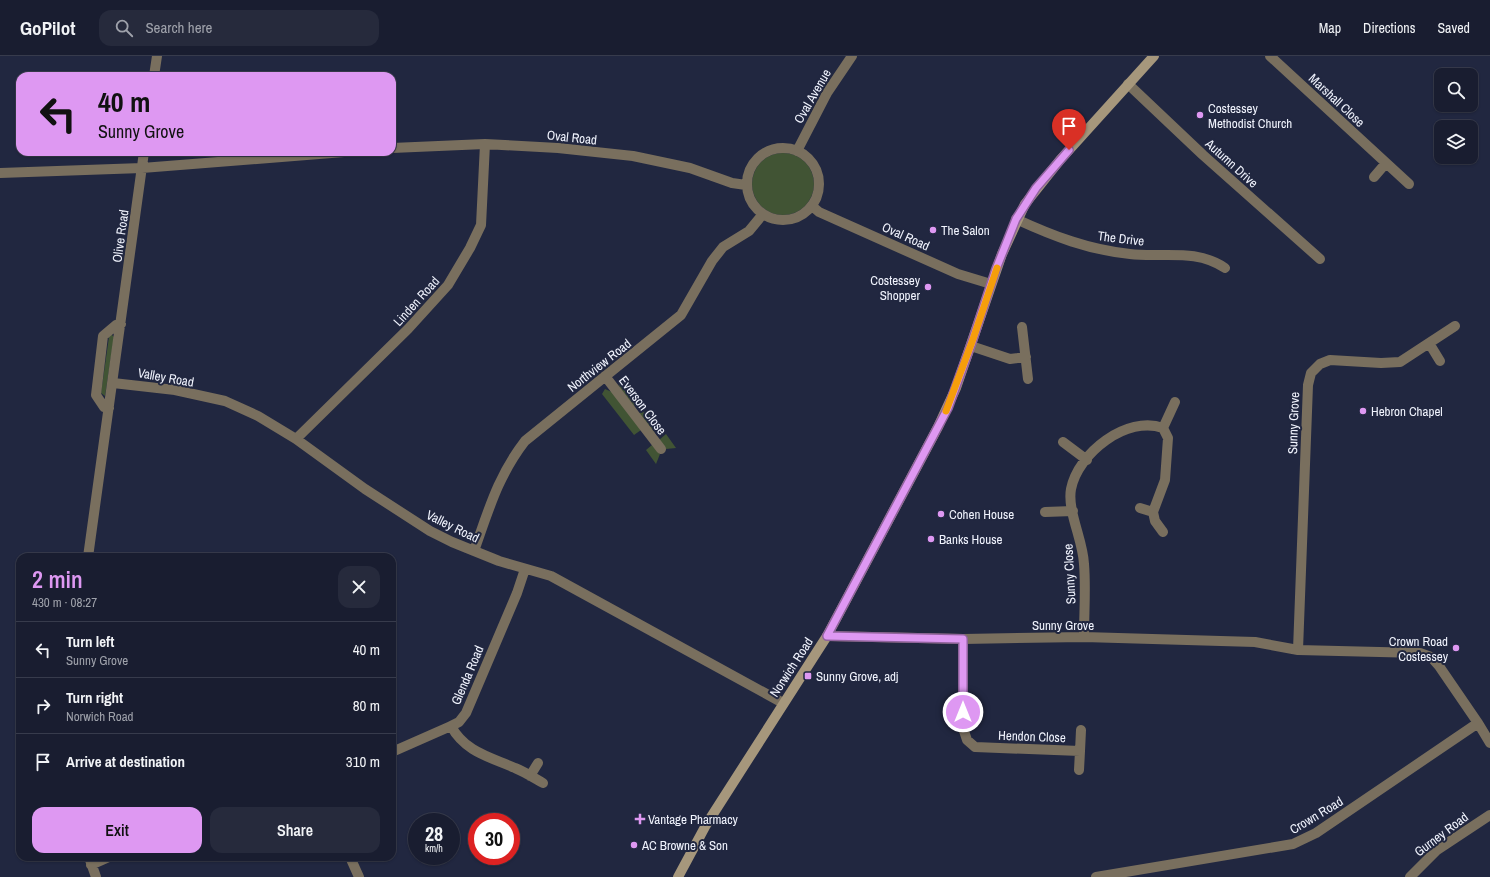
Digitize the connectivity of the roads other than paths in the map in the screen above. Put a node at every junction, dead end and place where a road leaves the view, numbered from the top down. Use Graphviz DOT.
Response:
graph roads {
  1 [pos="157,56"];
  2 [pos="852,56"];
  3 [pos="1154,56"];
  4 [pos="1270,56"];
  5 [pos="155,72"];
  6 [pos="1128,84"];
  7 [pos="484,144"];
  8 [pos="396,148"];
  9 [pos="797,150"];
  10 [pos="144,156"];
  11 [pos="294,156"];
  12 [pos="1386,163"];
  13 [pos="142,168"];
  14 [pos="0,174"];
  15 [pos="1374,177"];
  16 [pos="746,184"];
  17 [pos="1409,184"];
  18 [pos="812,206"];
  19 [pos="763,214"];
  20 [pos="1016,219"];
  21 [pos="1320,259"];
  22 [pos="1225,268"];
  23 [pos="991,284"];
  24 [pos="121,324"];
  25 [pos="1455,326"];
  26 [pos="1022,327"];
  27 [pos="1429,343"];
  28 [pos="971,346"];
  29 [pos="1026,357"];
  30 [pos="1440,361"];
  31 [pos="605,376"];
  32 [pos="1028,379"];
  33 [pos="113,383"];
  34 [pos="1175,402"];
  35 [pos="109,408"];
  36 [pos="1163,428"];
  37 [pos="296,439"];
  38 [pos="1063,442"];
  39 [pos="661,449"];
  40 [pos="1086,460"];
  41 [pos="1140,508"];
  42 [pos="1073,511"];
  43 [pos="1045,512"];
  44 [pos="1153,512"];
  45 [pos="1162,532"];
  46 [pos="474,551"];
  47 [pos="89,553"];
  48 [pos="525,569"];
  49 [pos="827,636"];
  50 [pos="1084,637"];
  51 [pos="963,639"];
  52 [pos="1298,650"];
  53 [pos="782,703"];
  54 [pos="1478,723"];
  55 [pos="451,726"];
  56 [pos="1081,730"];
  57 [pos="1490,743"];
  58 [pos="396,750"];
  59 [pos="1080,751"];
  60 [pos="538,763"];
  61 [pos="1079,770"];
  62 [pos="530,776"];
  63 [pos="543,783"];
  64 [pos="1490,815"];
  65 [pos="90,861"];
  66 [pos="352,861"];
  67 [pos="96,877"];
  68 [pos="359,877"];
  69 [pos="678,877"];
  70 [pos="1096,877"];
  71 [pos="1410,877"];
  1 -- 5 [label="street"];
  2 -- 9 [label="street, Oval Avenue"];
  3 -- 6 [label="street, Norwich Road"];
  4 -- 12 [label="street, Marshall Close"];
  6 -- 20 [label="street, Norwich Road"];
  6 -- 21 [label="street, Autumn Drive"];
  7 -- 8 [label="street, Oval Road"];
  7 -- 16 [label="street, Oval Road"];
  7 -- 37 [label="street, Linden Road"];
  9 -- 16 [label="street"];
  9 -- 18 [label="street"];
  10 -- 13 [label="street, Olive Road"];
  11 -- 13 [label="street"];
  12 -- 15 [label="street"];
  12 -- 17 [label="street, Marshall Close"];
  13 -- 14 [label="street"];
  13 -- 24 [label="street, Olive Road"];
  16 -- 19 [label="street"];
  18 -- 19 [label="street"];
  18 -- 23 [label="street, Oval Road"];
  19 -- 31 [label="street, Northview Road"];
  20 -- 22 [label="street, The Drive"];
  20 -- 23 [label="street, Norwich Road"];
  23 -- 28 [label="street, Norwich Road"];
  24 -- 33 [label="street, Olive Road"];
  24 -- 35 [label="street"];
  25 -- 27 [label="street, Sunny Grove"];
  26 -- 29 [label="street"];
  27 -- 30 [label="street"];
  27 -- 52 [label="street, Sunny Grove"];
  28 -- 29 [label="street"];
  28 -- 49 [label="street, Norwich Road"];
  29 -- 32 [label="street"];
  31 -- 39 [label="street, Everson Close"];
  31 -- 46 [label="street, Northview Road"];
  33 -- 35 [label="street, Olive Road"];
  33 -- 37 [label="street, Valley Road"];
  34 -- 36 [label="street"];
  35 -- 47 [label="street, Olive Road"];
  36 -- 40 [label="street, Sunny Close"];
  36 -- 44 [label="street"];
  37 -- 46 [label="street, Valley Road"];
  38 -- 40 [label="street"];
  40 -- 42 [label="street, Sunny Close"];
  41 -- 44 [label="street"];
  42 -- 43 [label="street"];
  42 -- 50 [label="street, Sunny Close"];
  44 -- 45 [label="street"];
  46 -- 48 [label="street, Valley Road"];
  48 -- 53 [label="street, Valley Road"];
  48 -- 55 [label="street, Glenda Road"];
  49 -- 51 [label="street, Sunny Grove"];
  49 -- 53 [label="street, Norwich Road"];
  50 -- 51 [label="street, Sunny Grove"];
  50 -- 52 [label="street, Sunny Grove"];
  51 -- 59 [label="street, Hendon Close"];
  52 -- 54 [label="street, Sunny Grove"];
  53 -- 69 [label="street, Norwich Road"];
  54 -- 57 [label="street"];
  54 -- 70 [label="street, Crown Road"];
  55 -- 58 [label="street, Glenda Road"];
  55 -- 62 [label="street"];
  56 -- 59 [label="street, Hendon Close"];
  59 -- 61 [label="street, Hendon Close"];
  60 -- 62 [label="street"];
  62 -- 63 [label="street"];
  64 -- 71 [label="street, Gurney Road"];
  65 -- 67 [label="street"];
  66 -- 68 [label="street"];
}
